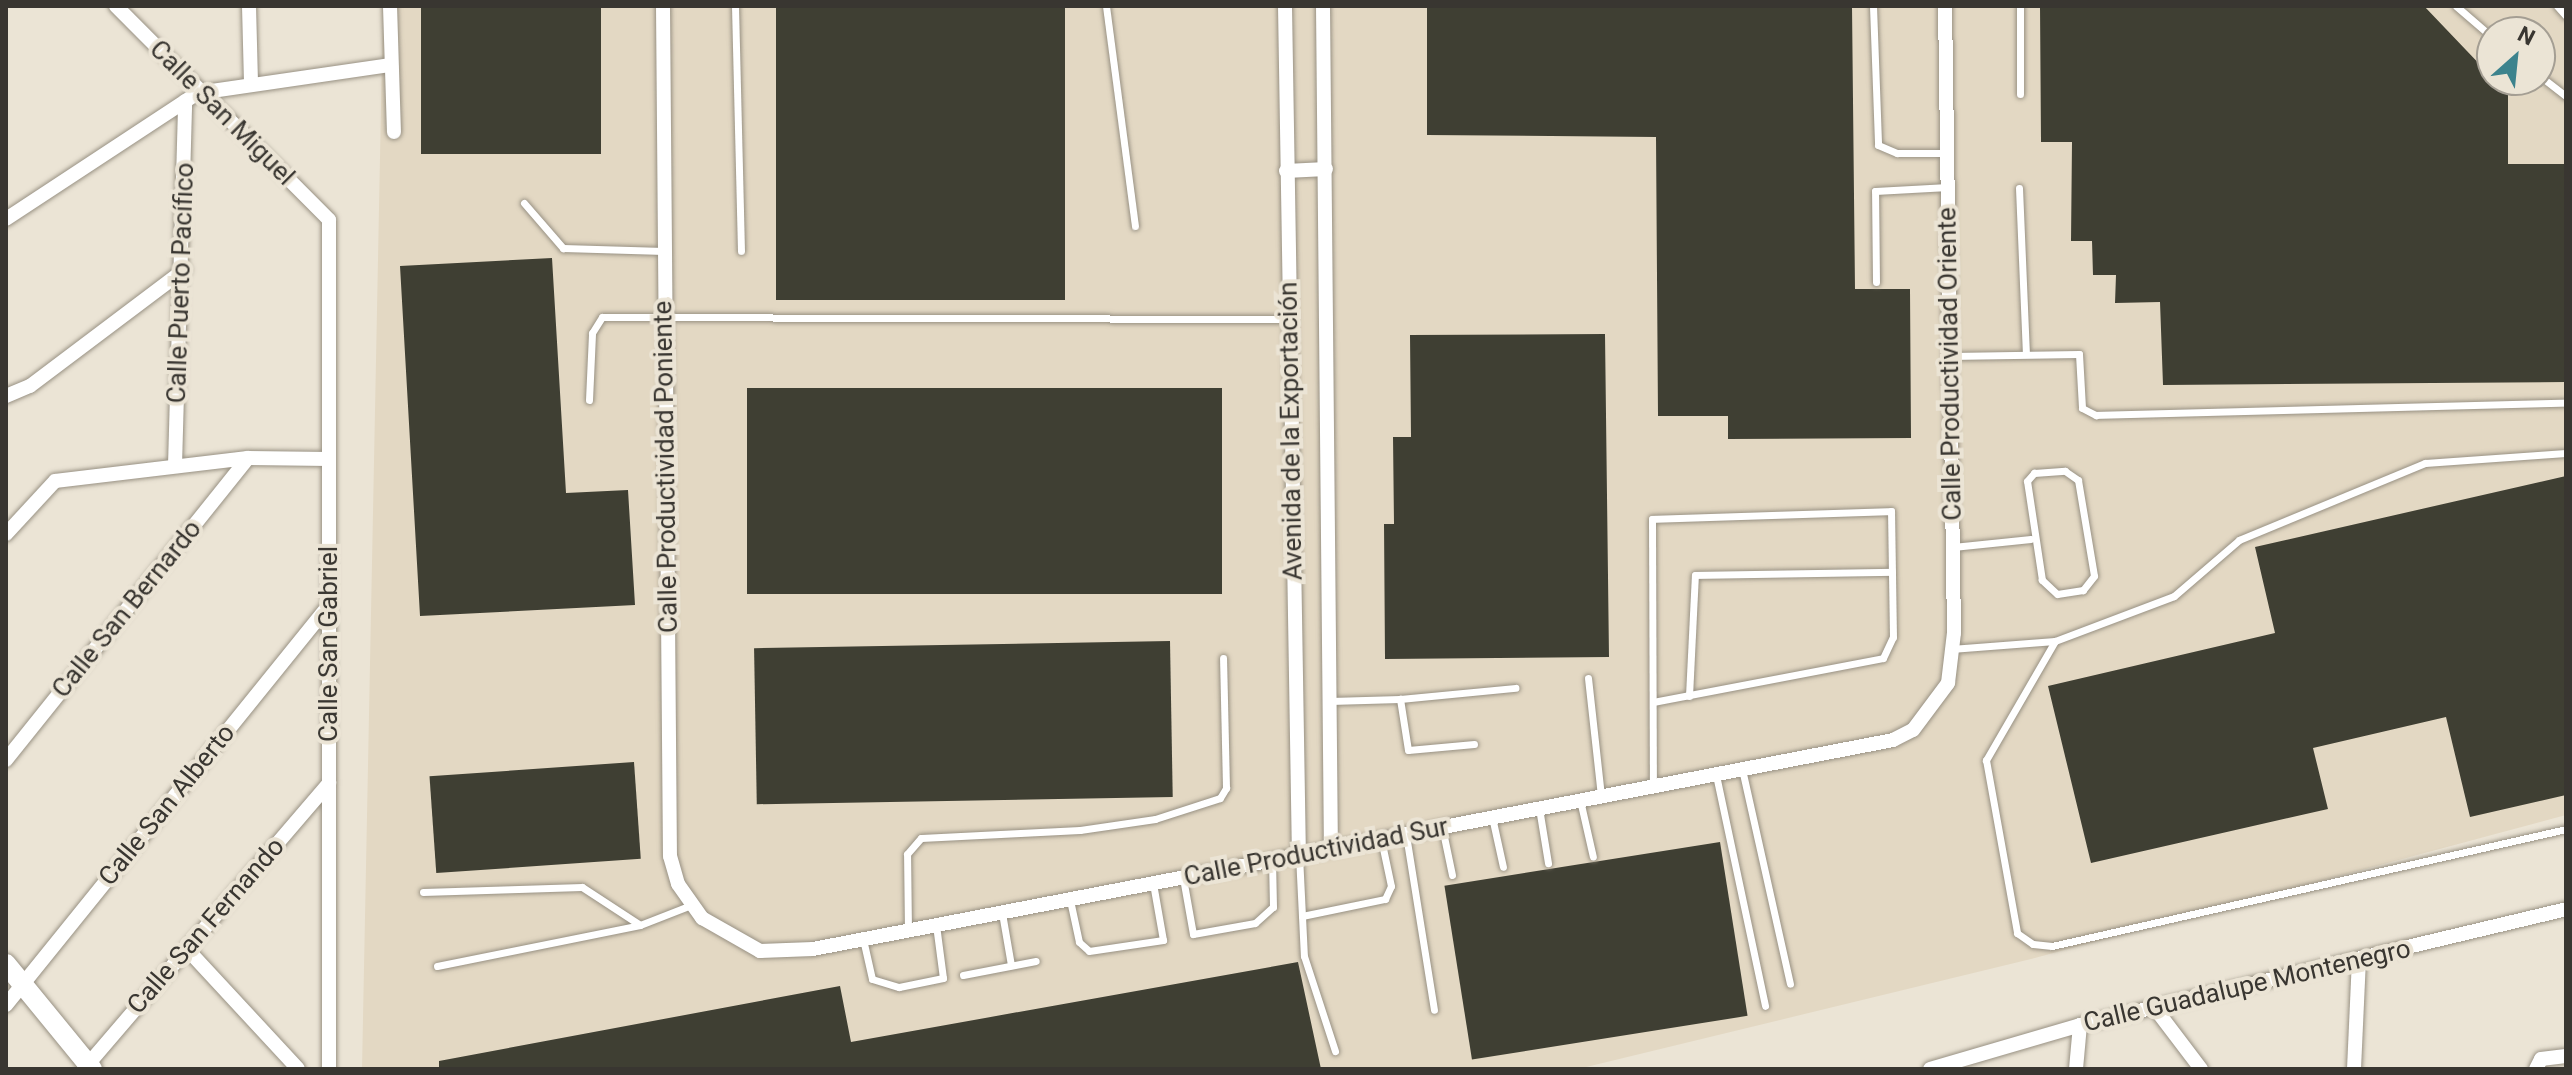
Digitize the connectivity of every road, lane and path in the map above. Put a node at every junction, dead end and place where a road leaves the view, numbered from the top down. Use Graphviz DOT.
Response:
graph roads {
  1 [pos="116,6"];
  2 [pos="249,6"];
  3 [pos="390,6"];
  4 [pos="663,6"];
  5 [pos="735,6"];
  6 [pos="1106,6"];
  7 [pos="1285,6"];
  8 [pos="1323,6"];
  9 [pos="1873,6"];
  10 [pos="1945,6"];
  11 [pos="2020,6"];
  12 [pos="2456,6"];
  13 [pos="2557,6"];
  14 [pos="2566,16"];
  15 [pos="2476,23"];
  16 [pos="391,65"];
  17 [pos="251,82"];
  18 [pos="2020,94"];
  19 [pos="192,97"];
  20 [pos="394,132"];
  21 [pos="1947,153"];
  22 [pos="1326,169"];
  23 [pos="1286,171"];
  24 [pos="1948,187"];
  25 [pos="2019,188"];
  26 [pos="524,203"];
  27 [pos="6,219"];
  28 [pos="329,220"];
  29 [pos="1135,226"];
  30 [pos="664,251"];
  31 [pos="741,251"];
  32 [pos="184,270"];
  33 [pos="1876,282"];
  34 [pos="1289,319"];
  35 [pos="664,321"];
  36 [pos="2026,352"];
  37 [pos="1950,356"];
  38 [pos="6,396"];
  39 [pos="589,400"];
  40 [pos="2566,403"];
  41 [pos="2566,453"];
  42 [pos="248,458"];
  43 [pos="329,459"];
  44 [pos="175,466"];
  45 [pos="6,533"];
  46 [pos="2031,539"];
  47 [pos="1953,547"];
  48 [pos="1892,572"];
  49 [pos="329,605"];
  50 [pos="2055,641"];
  51 [pos="1951,649"];
  52 [pos="1223,658"];
  53 [pos="1588,678"];
  54 [pos="1515,688"];
  55 [pos="1689,696"];
  56 [pos="1400,699"];
  57 [pos="1330,701"];
  58 [pos="1653,702"];
  59 [pos="1929,715"];
  60 [pos="1474,744"];
  61 [pos="6,760"];
  62 [pos="1741,767"];
  63 [pos="1716,773"];
  64 [pos="329,783"];
  65 [pos="1653,786"];
  66 [pos="1601,796"];
  67 [pos="1580,800"];
  68 [pos="1539,808"];
  69 [pos="1492,817"];
  70 [pos="1442,827"];
  71 [pos="2566,829"];
  72 [pos="1406,834"];
  73 [pos="1381,839"];
  74 [pos="1331,849"];
  75 [pos="1299,855"];
  76 [pos="1593,857"];
  77 [pos="1272,860"];
  78 [pos="1548,863"];
  79 [pos="1503,867"];
  80 [pos="1452,875"];
  81 [pos="1183,878"];
  82 [pos="1153,883"];
  83 [pos="423,892"];
  84 [pos="1070,899"];
  85 [pos="691,905"];
  86 [pos="2566,909"];
  87 [pos="1002,912"];
  88 [pos="1302,916"];
  89 [pos="702,918"];
  90 [pos="640,925"];
  91 [pos="936,925"];
  92 [pos="908,931"];
  93 [pos="863,939"];
  94 [pos="187,949"];
  95 [pos="2359,960"];
  96 [pos="1036,961"];
  97 [pos="6,964"];
  98 [pos="1011,965"];
  99 [pos="437,966"];
  100 [pos="963,975"];
  101 [pos="23,984"];
  102 [pos="1790,984"];
  103 [pos="6,1005"];
  104 [pos="1765,1006"];
  105 [pos="2154,1007"];
  106 [pos="1434,1010"];
  107 [pos="2080,1025"];
  108 [pos="1335,1051"];
  109 [pos="2566,1056"];
  110 [pos="88,1067"];
  111 [pos="298,1069"];
  112 [pos="329,1069"];
  113 [pos="1930,1069"];
  114 [pos="2076,1069"];
  115 [pos="2201,1069"];
  116 [pos="2354,1069"];
  117 [pos="2536,1069"];
  1 -- 19 [label="street, Calle San Miguel"];
  2 -- 17 [label="street"];
  3 -- 16 [label="street"];
  4 -- 30 [label="street, Calle Productividad Poniente"];
  5 -- 31 [label="lane"];
  6 -- 29 [label="lane"];
  7 -- 23 [label="street, Avenida de la Exportación"];
  8 -- 22 [label="street, Avenida de la Exportación"];
  9 -- 21 [label="lane"];
  10 -- 21 [label="street, Calle Productividad Oriente"];
  11 -- 18 [label="lane"];
  12 -- 15 [label="lane"];
  13 -- 14 [label="lane"];
  16 -- 17 [label="street"];
  16 -- 20 [label="street"];
  17 -- 19 [label="street"];
  19 -- 27 [label="street"];
  19 -- 28 [label="street, Calle San Miguel"];
  19 -- 32 [label="street, Calle Puerto Pacífico"];
  21 -- 24 [label="street, Calle Productividad Oriente"];
  22 -- 23 [label="street"];
  22 -- 57 [label="street, Avenida de la Exportación"];
  23 -- 34 [label="street, Avenida de la Exportación"];
  24 -- 33 [label="lane"];
  24 -- 37 [label="street, Calle Productividad Oriente"];
  25 -- 36 [label="lane"];
  26 -- 30 [label="lane"];
  28 -- 43 [label="street, Calle San Gabriel"];
  30 -- 35 [label="street, Calle Productividad Poniente"];
  32 -- 38 [label="street"];
  32 -- 44 [label="street, Calle Puerto Pacífico"];
  34 -- 35 [label="lane"];
  34 -- 75 [label="street, Avenida de la Exportación"];
  35 -- 39 [label="lane"];
  35 -- 85 [label="street, Calle Productividad Poniente"];
  36 -- 37 [label="lane"];
  36 -- 40 [label="lane"];
  37 -- 47 [label="street, Calle Productividad Oriente"];
  41 -- 50 [label="lane"];
  42 -- 43 [label="street"];
  42 -- 44 [label="street"];
  42 -- 61 [label="street, Calle San Bernardo"];
  43 -- 49 [label="street, Calle San Gabriel"];
  44 -- 45 [label="street"];
  46 -- 46 [label="lane"];
  46 -- 47 [label="lane"];
  47 -- 51 [label="street, Calle Productividad Oriente"];
  48 -- 55 [label="lane"];
  48 -- 55 [label="lane"];
  48 -- 58 [label="lane"];
  49 -- 64 [label="street, Calle San Gabriel"];
  49 -- 101 [label="street, Calle San Alberto"];
  50 -- 51 [label="lane"];
  50 -- 71 [label="lane"];
  51 -- 59 [label="street, Calle Productividad Oriente"];
  52 -- 92 [label="lane"];
  53 -- 66 [label="lane"];
  54 -- 56 [label="lane"];
  55 -- 58 [label="lane"];
  56 -- 57 [label="lane"];
  56 -- 60 [label="lane"];
  57 -- 74 [label="street, Avenida de la Exportación"];
  58 -- 65 [label="lane"];
  59 -- 62 [label="street, Calle Productividad Sur"];
  62 -- 63 [label="street, Calle Productividad Sur"];
  62 -- 102 [label="lane"];
  63 -- 65 [label="street, Calle Productividad Sur"];
  63 -- 104 [label="lane"];
  64 -- 94 [label="street, Calle San Fernando"];
  64 -- 112 [label="street, Calle San Gabriel"];
  65 -- 66 [label="street, Calle Productividad Sur"];
  66 -- 67 [label="street, Calle Productividad Sur"];
  67 -- 68 [label="street, Calle Productividad Sur"];
  67 -- 76 [label="lane"];
  68 -- 69 [label="street, Calle Productividad Sur"];
  68 -- 78 [label="lane"];
  69 -- 70 [label="street, Calle Productividad Sur"];
  69 -- 79 [label="lane"];
  70 -- 72 [label="street, Calle Productividad Sur"];
  70 -- 80 [label="lane"];
  72 -- 73 [label="street, Calle Productividad Sur"];
  72 -- 106 [label="lane"];
  73 -- 74 [label="street, Calle Productividad Sur"];
  73 -- 88 [label="lane"];
  74 -- 75 [label="street, Calle Productividad Sur"];
  75 -- 77 [label="street, Calle Productividad Sur"];
  75 -- 88 [label="lane"];
  77 -- 81 [label="street, Calle Productividad Sur"];
  77 -- 81 [label="lane"];
  81 -- 82 [label="street, Calle Productividad Sur"];
  82 -- 84 [label="street, Calle Productividad Sur"];
  82 -- 84 [label="lane"];
  83 -- 90 [label="lane"];
  84 -- 87 [label="street, Calle Productividad Sur"];
  85 -- 89 [label="street, Calle Productividad Poniente"];
  85 -- 90 [label="lane"];
  86 -- 95 [label="street, Calle Guadalupe Montenegro"];
  87 -- 91 [label="street, Calle Productividad Sur"];
  87 -- 98 [label="lane"];
  88 -- 108 [label="lane"];
  89 -- 93 [label="street, Calle Productividad Sur"];
  90 -- 99 [label="lane"];
  91 -- 92 [label="street, Calle Productividad Sur"];
  91 -- 93 [label="lane"];
  92 -- 93 [label="street, Calle Productividad Sur"];
  94 -- 110 [label="street, Calle San Fernando"];
  94 -- 111 [label="street"];
  95 -- 105 [label="street, Calle Guadalupe Montenegro"];
  95 -- 116 [label="street"];
  96 -- 98 [label="lane"];
  97 -- 101 [label="street"];
  98 -- 100 [label="lane"];
  101 -- 103 [label="street, Calle San Alberto"];
  101 -- 110 [label="street"];
  105 -- 107 [label="street, Calle Guadalupe Montenegro"];
  105 -- 115 [label="street"];
  107 -- 113 [label="street, Calle Guadalupe Montenegro"];
  107 -- 114 [label="street"];
  109 -- 117 [label="street"];
}
